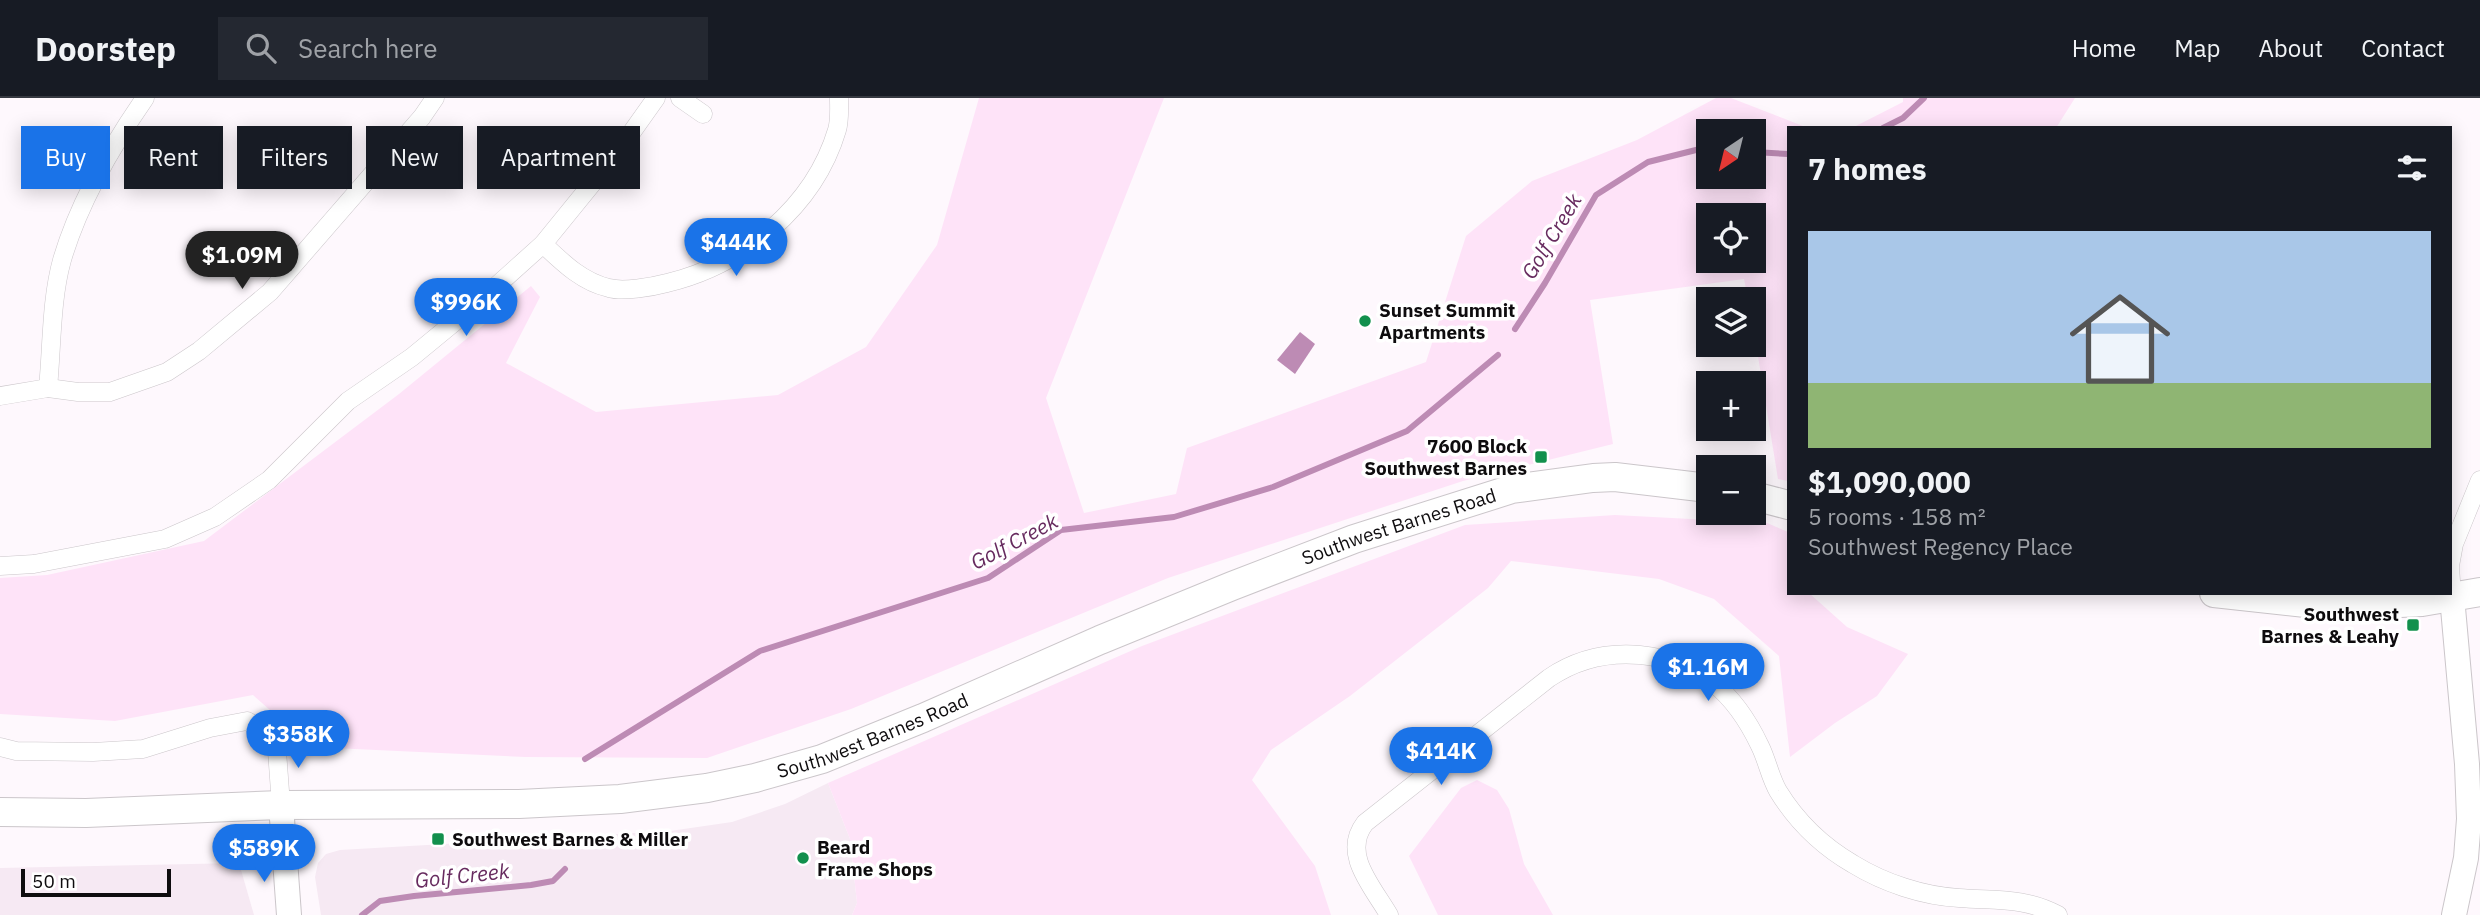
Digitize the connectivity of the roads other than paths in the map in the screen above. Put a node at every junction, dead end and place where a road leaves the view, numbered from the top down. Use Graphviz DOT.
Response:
graph roads {
  1 [pos="145,98"];
  2 [pos="435,98"];
  3 [pos="656,98"];
  4 [pos="680,98"];
  5 [pos="839,98"];
  6 [pos="703,114"];
  7 [pos="543,244"];
  8 [pos="48,388"];
  9 [pos="0,396"];
  10 [pos="2480,480"];
  11 [pos="1696,487"];
  12 [pos="1766,499"];
  13 [pos="1787,505"];
  14 [pos="2452,555"];
  15 [pos="0,566"];
  16 [pos="2480,592"];
  17 [pos="2232,595"];
  18 [pos="2452,597"];
  19 [pos="0,747"];
  20 [pos="281,805"];
  21 [pos="0,812"];
  22 [pos="289,915"];
  23 [pos="1389,915"];
  24 [pos="2058,915"];
  25 [pos="2454,915"];
  1 -- 8 [label="street"];
  2 -- 8 [label="street"];
  3 -- 7 [label="street"];
  4 -- 6 [label="street"];
  5 -- 7 [label="street"];
  7 -- 15 [label="street"];
  8 -- 9 [label="street"];
  10 -- 14 [label="street"];
  11 -- 20 [label="main road, Southwest Barnes Road"];
  12 -- 13 [label="main road"];
  16 -- 18 [label="main road"];
  17 -- 18 [label="main road"];
  18 -- 25 [label="street"];
  19 -- 20 [label="street"];
  20 -- 21 [label="main road, Southwest Barnes Road"];
  20 -- 22 [label="street"];
  23 -- 24 [label="street"];
}
